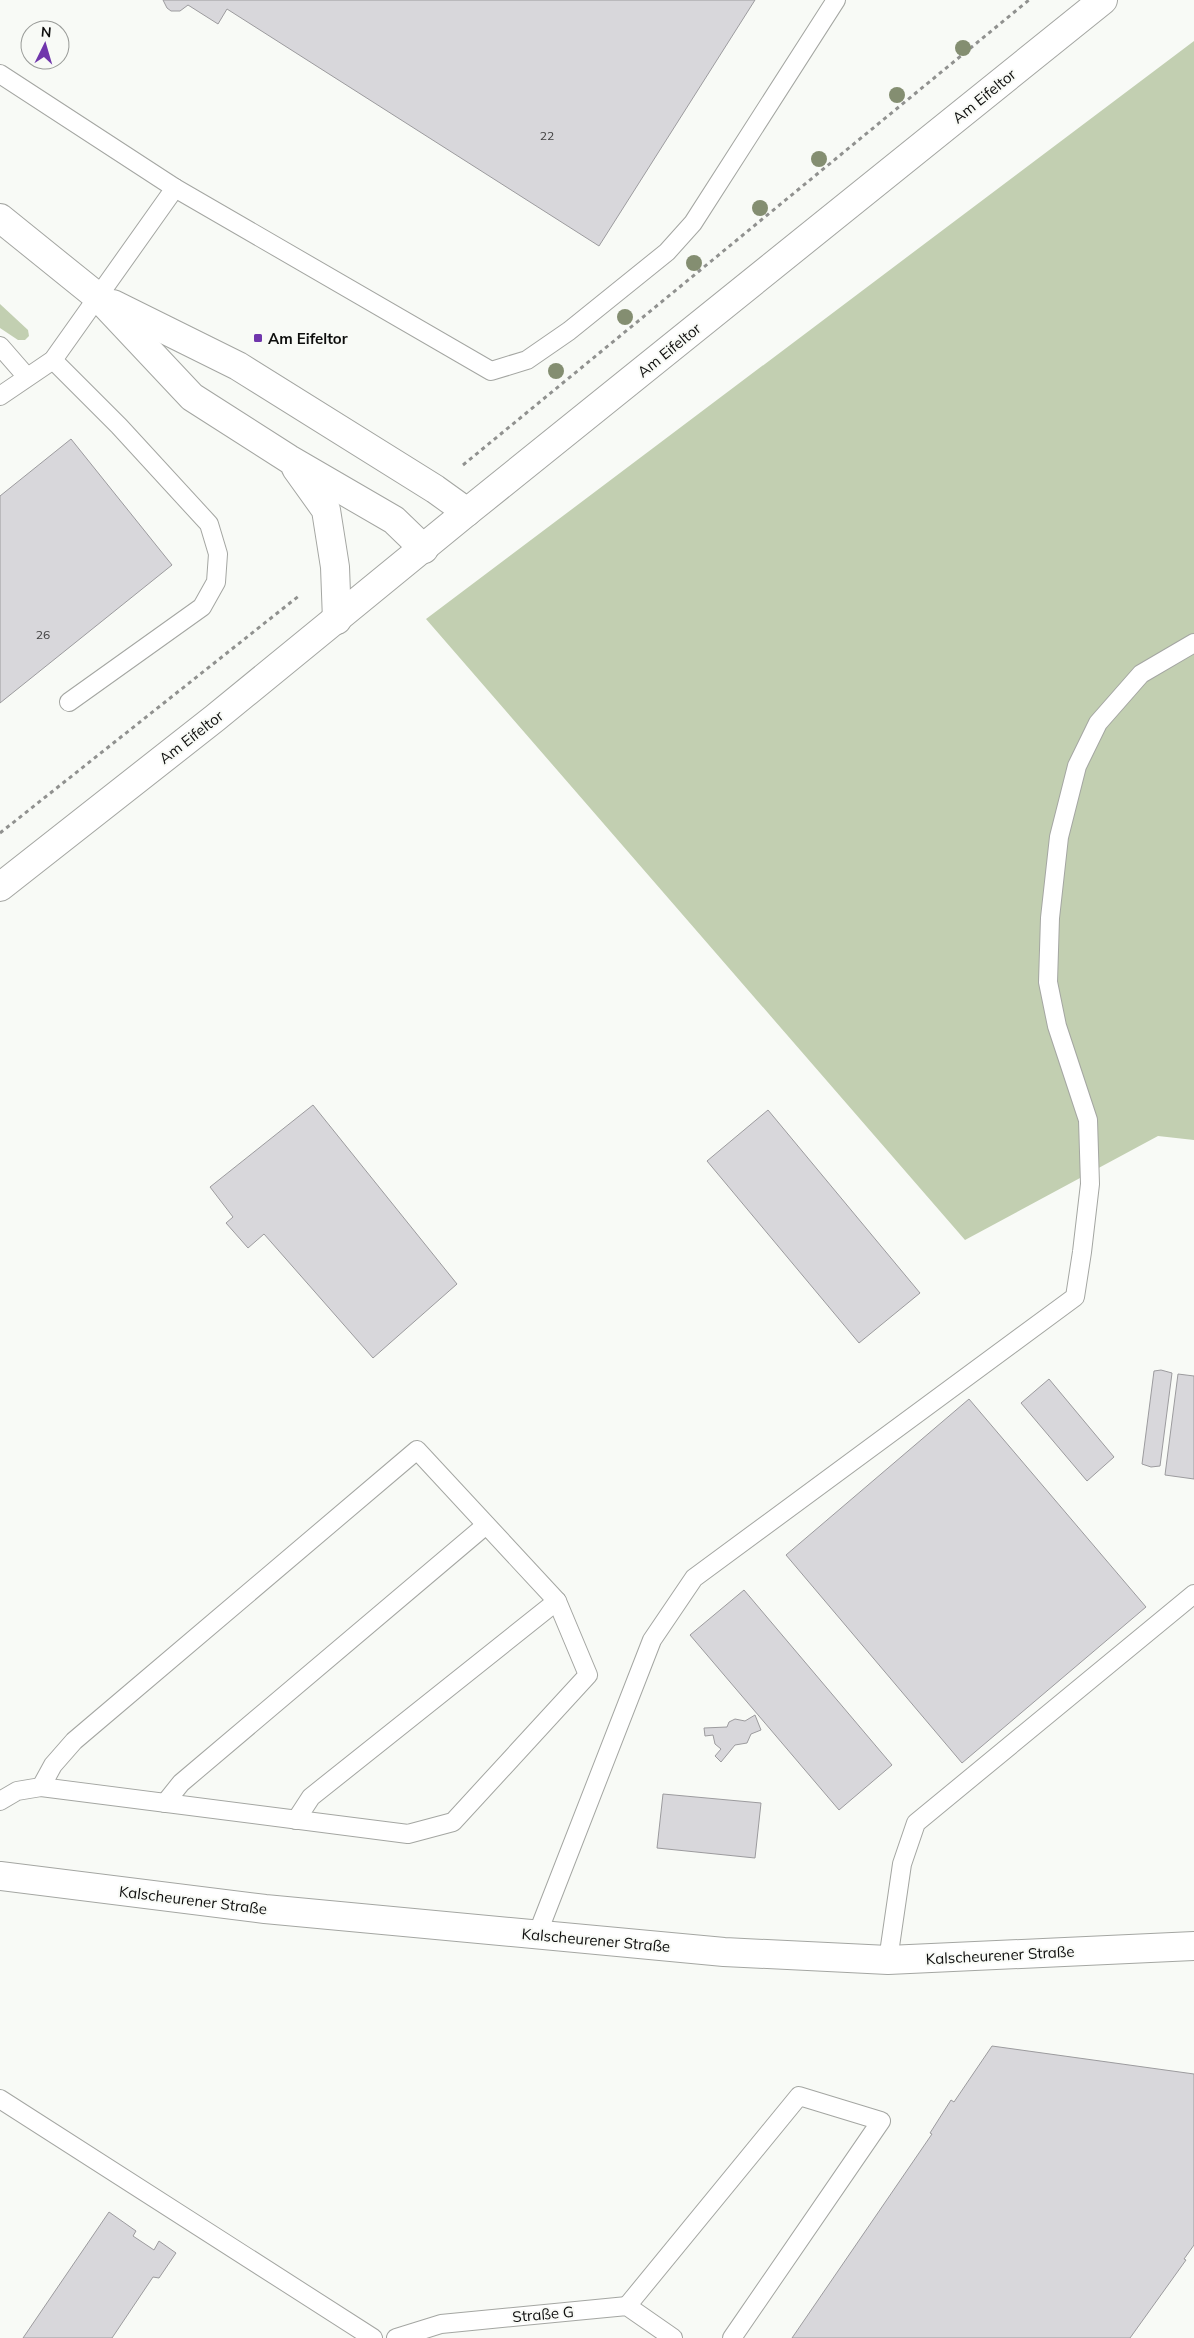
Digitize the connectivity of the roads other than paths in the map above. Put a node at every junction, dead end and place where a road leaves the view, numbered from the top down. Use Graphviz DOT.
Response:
graph roads {
  1 [pos="836,0"];
  2 [pos="1103,0"];
  3 [pos="0,74"];
  4 [pos="175,188"];
  5 [pos="0,218"];
  6 [pos="98,297"];
  7 [pos="0,346"];
  8 [pos="53,360"];
  9 [pos="27,377"];
  10 [pos="0,396"];
  11 [pos="289,459"];
  12 [pos="467,512"];
  13 [pos="424,549"];
  14 [pos="337,620"];
  15 [pos="1194,643"];
  16 [pos="70,702"];
  17 [pos="0,887"];
  18 [pos="486,1525"];
  19 [pos="1194,1594"];
  20 [pos="557,1601"];
  21 [pos="41,1787"];
  22 [pos="0,1801"];
  23 [pos="165,1803"];
  24 [pos="296,1820"];
  25 [pos="0,1876"];
  26 [pos="537,1935"];
  27 [pos="1194,1946"];
  28 [pos="888,1960"];
  29 [pos="0,2099"];
  30 [pos="627,2306"];
  31 [pos="401,2336"];
  32 [pos="373,2338"];
  33 [pos="673,2338"];
  34 [pos="732,2338"];
  1 -- 4 [label="lane"];
  2 -- 12 [label="main road, Am Eifeltor"];
  3 -- 4 [label="lane"];
  4 -- 6 [label="lane"];
  5 -- 6 [label="main road"];
  6 -- 8 [label="lane"];
  6 -- 11 [label="main road"];
  6 -- 12 [label="main road"];
  7 -- 9 [label="lane"];
  8 -- 9 [label="lane"];
  8 -- 16 [label="lane"];
  9 -- 10 [label="lane"];
  11 -- 13 [label="main road"];
  11 -- 14 [label="main road"];
  12 -- 13 [label="main road, Am Eifeltor"];
  13 -- 14 [label="main road, Am Eifeltor"];
  14 -- 17 [label="main road, Am Eifeltor"];
  15 -- 26 [label="lane"];
  18 -- 20 [label="lane"];
  18 -- 21 [label="lane"];
  18 -- 23 [label="lane"];
  19 -- 28 [label="lane"];
  20 -- 24 [label="lane"];
  20 -- 24 [label="lane"];
  21 -- 22 [label="lane"];
  21 -- 23 [label="lane"];
  23 -- 24 [label="lane"];
  25 -- 26 [label="main road, Kalscheurener Straße"];
  26 -- 28 [label="main road, Kalscheurener Straße"];
  27 -- 28 [label="main road, Kalscheurener Straße"];
  29 -- 32 [label="lane"];
  30 -- 31 [label="lane, Straße G"];
  30 -- 33 [label="lane"];
  30 -- 34 [label="lane"];
}
